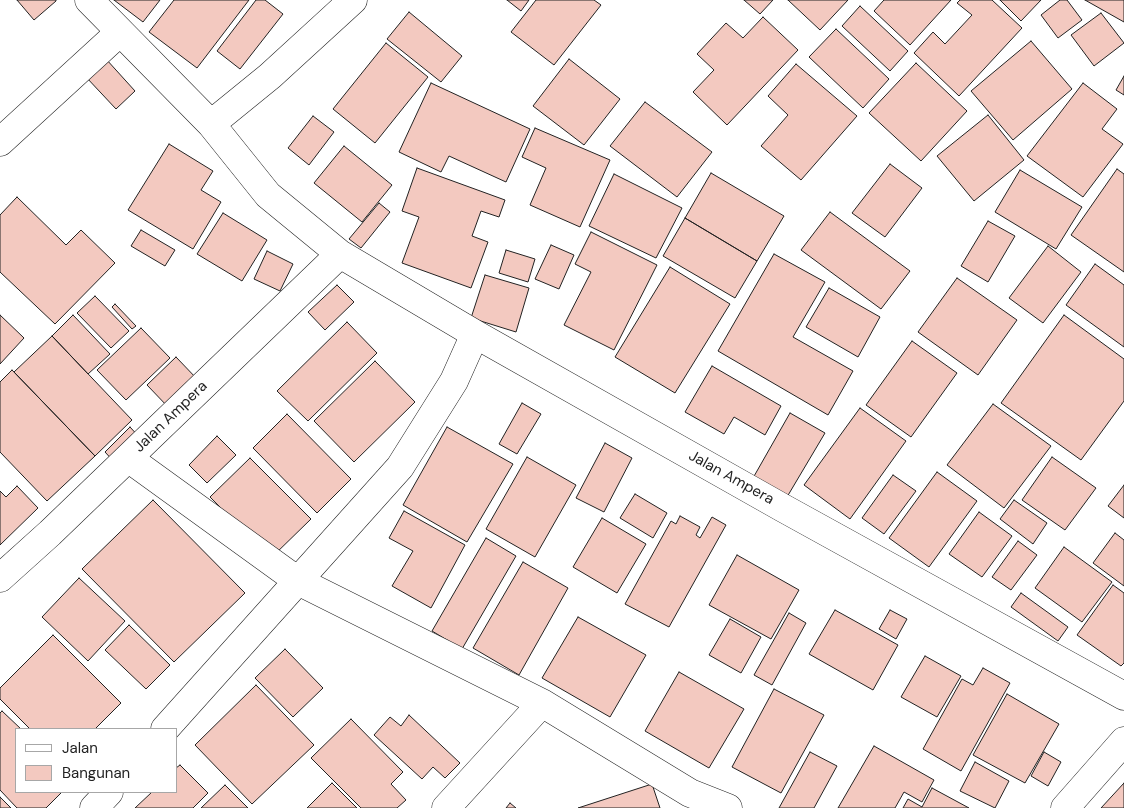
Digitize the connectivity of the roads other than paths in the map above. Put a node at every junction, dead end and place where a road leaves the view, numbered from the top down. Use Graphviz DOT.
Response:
graph roads {
  1 [pos="88,0"];
  2 [pos="353,0"];
  3 [pos="120,32"];
  4 [pos="211,124"];
  5 [pos="0,142"];
  6 [pos="340,254"];
  7 [pos="476,334"];
  8 [pos="128,458"];
  9 [pos="0,578"];
  10 [pos="298,581"];
  11 [pos="1124,696"];
  12 [pos="542,703"];
  13 [pos="166,728"];
  14 [pos="1124,740"];
  15 [pos="108,793"];
  16 [pos="724,807"];
  17 [pos="94,808"];
  18 [pos="446,808"];
  19 [pos="1065,808"];
  1 -- 3 [label="street, Jalan Ampera"];
  2 -- 4 [label="street"];
  3 -- 4 [label="street, Jalan Ampera"];
  3 -- 5 [label="street"];
  4 -- 6 [label="street, Jalan Ampera"];
  6 -- 7 [label="street, Jalan Ampera"];
  6 -- 8 [label="street, Jalan Ampera"];
  7 -- 10 [label="street"];
  7 -- 11 [label="street, Jalan Ampera"];
  8 -- 9 [label="street, Jalan Ampera"];
  8 -- 10 [label="street"];
  10 -- 12 [label="street"];
  10 -- 13 [label="street"];
  12 -- 16 [label="street"];
  12 -- 18 [label="street"];
  14 -- 19 [label="street"];
  15 -- 17 [label="street"];
}
